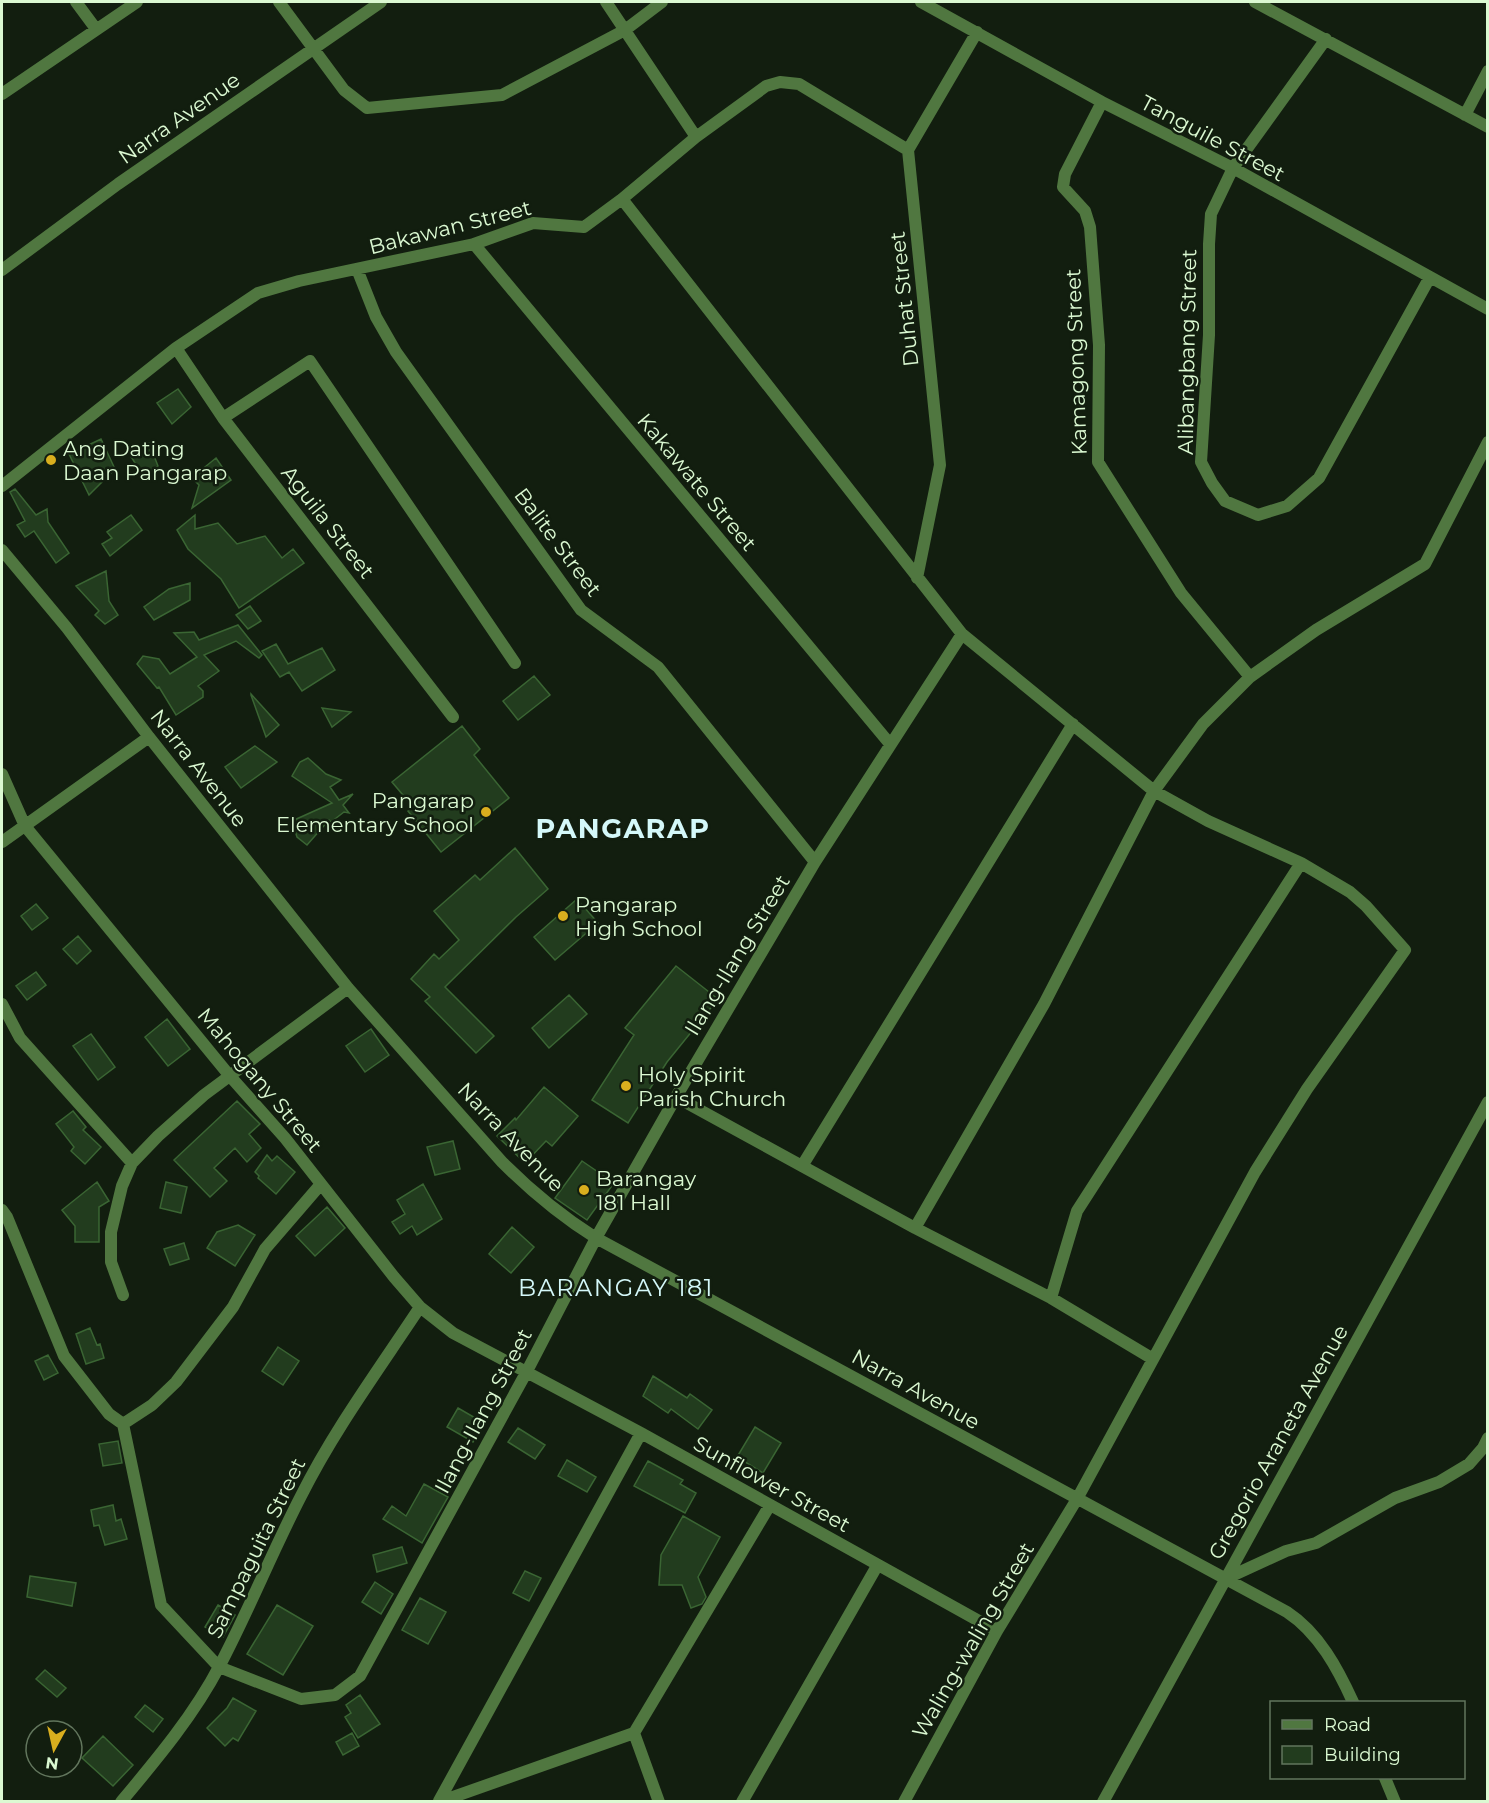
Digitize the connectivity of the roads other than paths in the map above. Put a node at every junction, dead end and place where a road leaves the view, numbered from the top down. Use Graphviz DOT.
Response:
graph roads {
  1 [pos="76,2"];
  2 [pos="137,2"];
  3 [pos="279,2"];
  4 [pos="381,2"];
  5 [pos="606,2"];
  6 [pos="662,2"];
  7 [pos="921,2"];
  8 [pos="1255,2"];
  9 [pos="96,29"];
  10 [pos="625,30"];
  11 [pos="977,32"];
  12 [pos="1326,39"];
  13 [pos="313,48"];
  14 [pos="1488,71"];
  15 [pos="2,94"];
  16 [pos="1102,102"];
  17 [pos="1465,115"];
  18 [pos="1488,127"];
  19 [pos="696,137"];
  20 [pos="908,150"];
  21 [pos="1233,168"];
  22 [pos="622,199"];
  23 [pos="474,244"];
  24 [pos="357,269"];
  25 [pos="2,270"];
  26 [pos="1430,277"];
  27 [pos="1488,309"];
  28 [pos="176,348"];
  29 [pos="223,418"];
  30 [pos="1488,442"];
  31 [pos="2,486"];
  32 [pos="2,550"];
  33 [pos="917,578"];
  34 [pos="962,634"];
  35 [pos="515,663"];
  36 [pos="1250,677"];
  37 [pos="453,717"];
  38 [pos="1073,724"];
  39 [pos="149,737"];
  40 [pos="890,744"];
  41 [pos="2,774"];
  42 [pos="1154,791"];
  43 [pos="25,826"];
  44 [pos="2,842"];
  45 [pos="815,862"];
  46 [pos="1301,863"];
  47 [pos="348,988"];
  48 [pos="2,1004"];
  49 [pos="229,1075"];
  50 [pos="676,1097"];
  51 [pos="1488,1102"];
  52 [pos="132,1163"];
  53 [pos="802,1166"];
  54 [pos="321,1184"];
  55 [pos="2,1210"];
  56 [pos="915,1228"];
  57 [pos="596,1238"];
  58 [pos="123,1295"];
  59 [pos="1051,1298"];
  60 [pos="420,1307"];
  61 [pos="1153,1359"];
  62 [pos="526,1373"];
  63 [pos="123,1424"];
  64 [pos="641,1433"];
  65 [pos="1488,1438"];
  66 [pos="1077,1498"];
  67 [pos="770,1505"];
  68 [pos="877,1566"];
  69 [pos="1225,1579"];
  70 [pos="997,1631"];
  71 [pos="219,1667"];
  72 [pos="1352,1701"];
  73 [pos="634,1733"];
  74 [pos="1385,1779"];
  75 [pos="121,1802"];
  76 [pos="439,1802"];
  77 [pos="659,1802"];
  78 [pos="742,1802"];
  79 [pos="904,1802"];
  80 [pos="1102,1802"];
  81 [pos="1395,1802"];
  1 -- 9 [label="street"];
  2 -- 9 [label="street"];
  3 -- 13 [label="street"];
  4 -- 13 [label="street, Narra Avenue"];
  5 -- 10 [label="street"];
  6 -- 10 [label="street"];
  7 -- 11 [label="street, Tanguile Street"];
  8 -- 12 [label="street"];
  9 -- 15 [label="street"];
  10 -- 13 [label="street"];
  10 -- 19 [label="street"];
  11 -- 16 [label="street, Tanguile Street"];
  11 -- 20 [label="street"];
  12 -- 17 [label="street"];
  12 -- 21 [label="street, Alibangbang Street"];
  13 -- 25 [label="street, Narra Avenue"];
  14 -- 17 [label="street"];
  16 -- 21 [label="street, Tanguile Street"];
  16 -- 36 [label="street, Kamagong Street"];
  17 -- 18 [label="street"];
  19 -- 20 [label="street, Bakawan Street"];
  19 -- 22 [label="street, Bakawan Street"];
  20 -- 33 [label="street, Duhat Street"];
  21 -- 26 [label="street, Tanguile Street"];
  21 -- 26 [label="street, Alibangbang Street"];
  22 -- 23 [label="street, Bakawan Street"];
  22 -- 33 [label="street"];
  23 -- 24 [label="street, Bakawan Street"];
  23 -- 40 [label="street, Kakawate Street"];
  24 -- 28 [label="street, Bakawan Street"];
  24 -- 45 [label="street, Balite Street"];
  26 -- 27 [label="street, Tanguile Street"];
  28 -- 29 [label="street, Aguila Street"];
  28 -- 31 [label="street, Bakawan Street"];
  29 -- 35 [label="street"];
  29 -- 37 [label="street, Aguila Street"];
  30 -- 36 [label="street"];
  32 -- 39 [label="street, Narra Avenue"];
  33 -- 34 [label="street"];
  34 -- 38 [label="street"];
  34 -- 40 [label="street, Ilang-Ilang Street"];
  36 -- 42 [label="street"];
  38 -- 42 [label="street"];
  38 -- 53 [label="street"];
  39 -- 43 [label="street"];
  39 -- 47 [label="street, Narra Avenue"];
  40 -- 45 [label="street, Ilang-Ilang Street"];
  41 -- 43 [label="street, Mahogany Street"];
  42 -- 46 [label="street"];
  42 -- 56 [label="street"];
  43 -- 44 [label="street"];
  43 -- 49 [label="street, Mahogany Street"];
  45 -- 50 [label="street, Ilang-Ilang Street"];
  46 -- 59 [label="street"];
  46 -- 61 [label="street, Waling-waling Street"];
  47 -- 49 [label="street"];
  47 -- 57 [label="street, Narra Avenue"];
  48 -- 52 [label="street"];
  49 -- 52 [label="street"];
  49 -- 54 [label="street, Mahogany Street"];
  50 -- 53 [label="street"];
  50 -- 57 [label="street, Ilang-Ilang Street"];
  51 -- 69 [label="street, Gregorio Araneta Avenue"];
  52 -- 58 [label="street"];
  53 -- 56 [label="street"];
  54 -- 60 [label="street, Mahogany Street"];
  54 -- 63 [label="street"];
  55 -- 63 [label="street"];
  56 -- 59 [label="street"];
  57 -- 62 [label="street, Ilang-Ilang Street"];
  57 -- 66 [label="street, Narra Avenue"];
  59 -- 61 [label="street"];
  60 -- 62 [label="street, Mahogany Street"];
  60 -- 71 [label="street, Sampaguita Street"];
  61 -- 66 [label="street, Waling-waling Street"];
  62 -- 64 [label="street, Sunflower Street"];
  62 -- 71 [label="street, Ilang-Ilang Street"];
  63 -- 71 [label="street"];
  64 -- 67 [label="street, Sunflower Street"];
  64 -- 76 [label="street"];
  65 -- 69 [label="street"];
  66 -- 69 [label="street, Narra Avenue"];
  66 -- 70 [label="street, Waling-waling Street"];
  67 -- 68 [label="street, Sunflower Street"];
  67 -- 73 [label="street"];
  68 -- 70 [label="street, Sunflower Street"];
  68 -- 78 [label="street"];
  69 -- 72 [label="street, Narra Avenue"];
  69 -- 80 [label="street, Gregorio Araneta Avenue"];
  70 -- 79 [label="street, Waling-waling Street"];
  71 -- 75 [label="street, Sampaguita Street"];
  73 -- 76 [label="street"];
  73 -- 77 [label="street"];
  74 -- 81 [label="street"];
}
